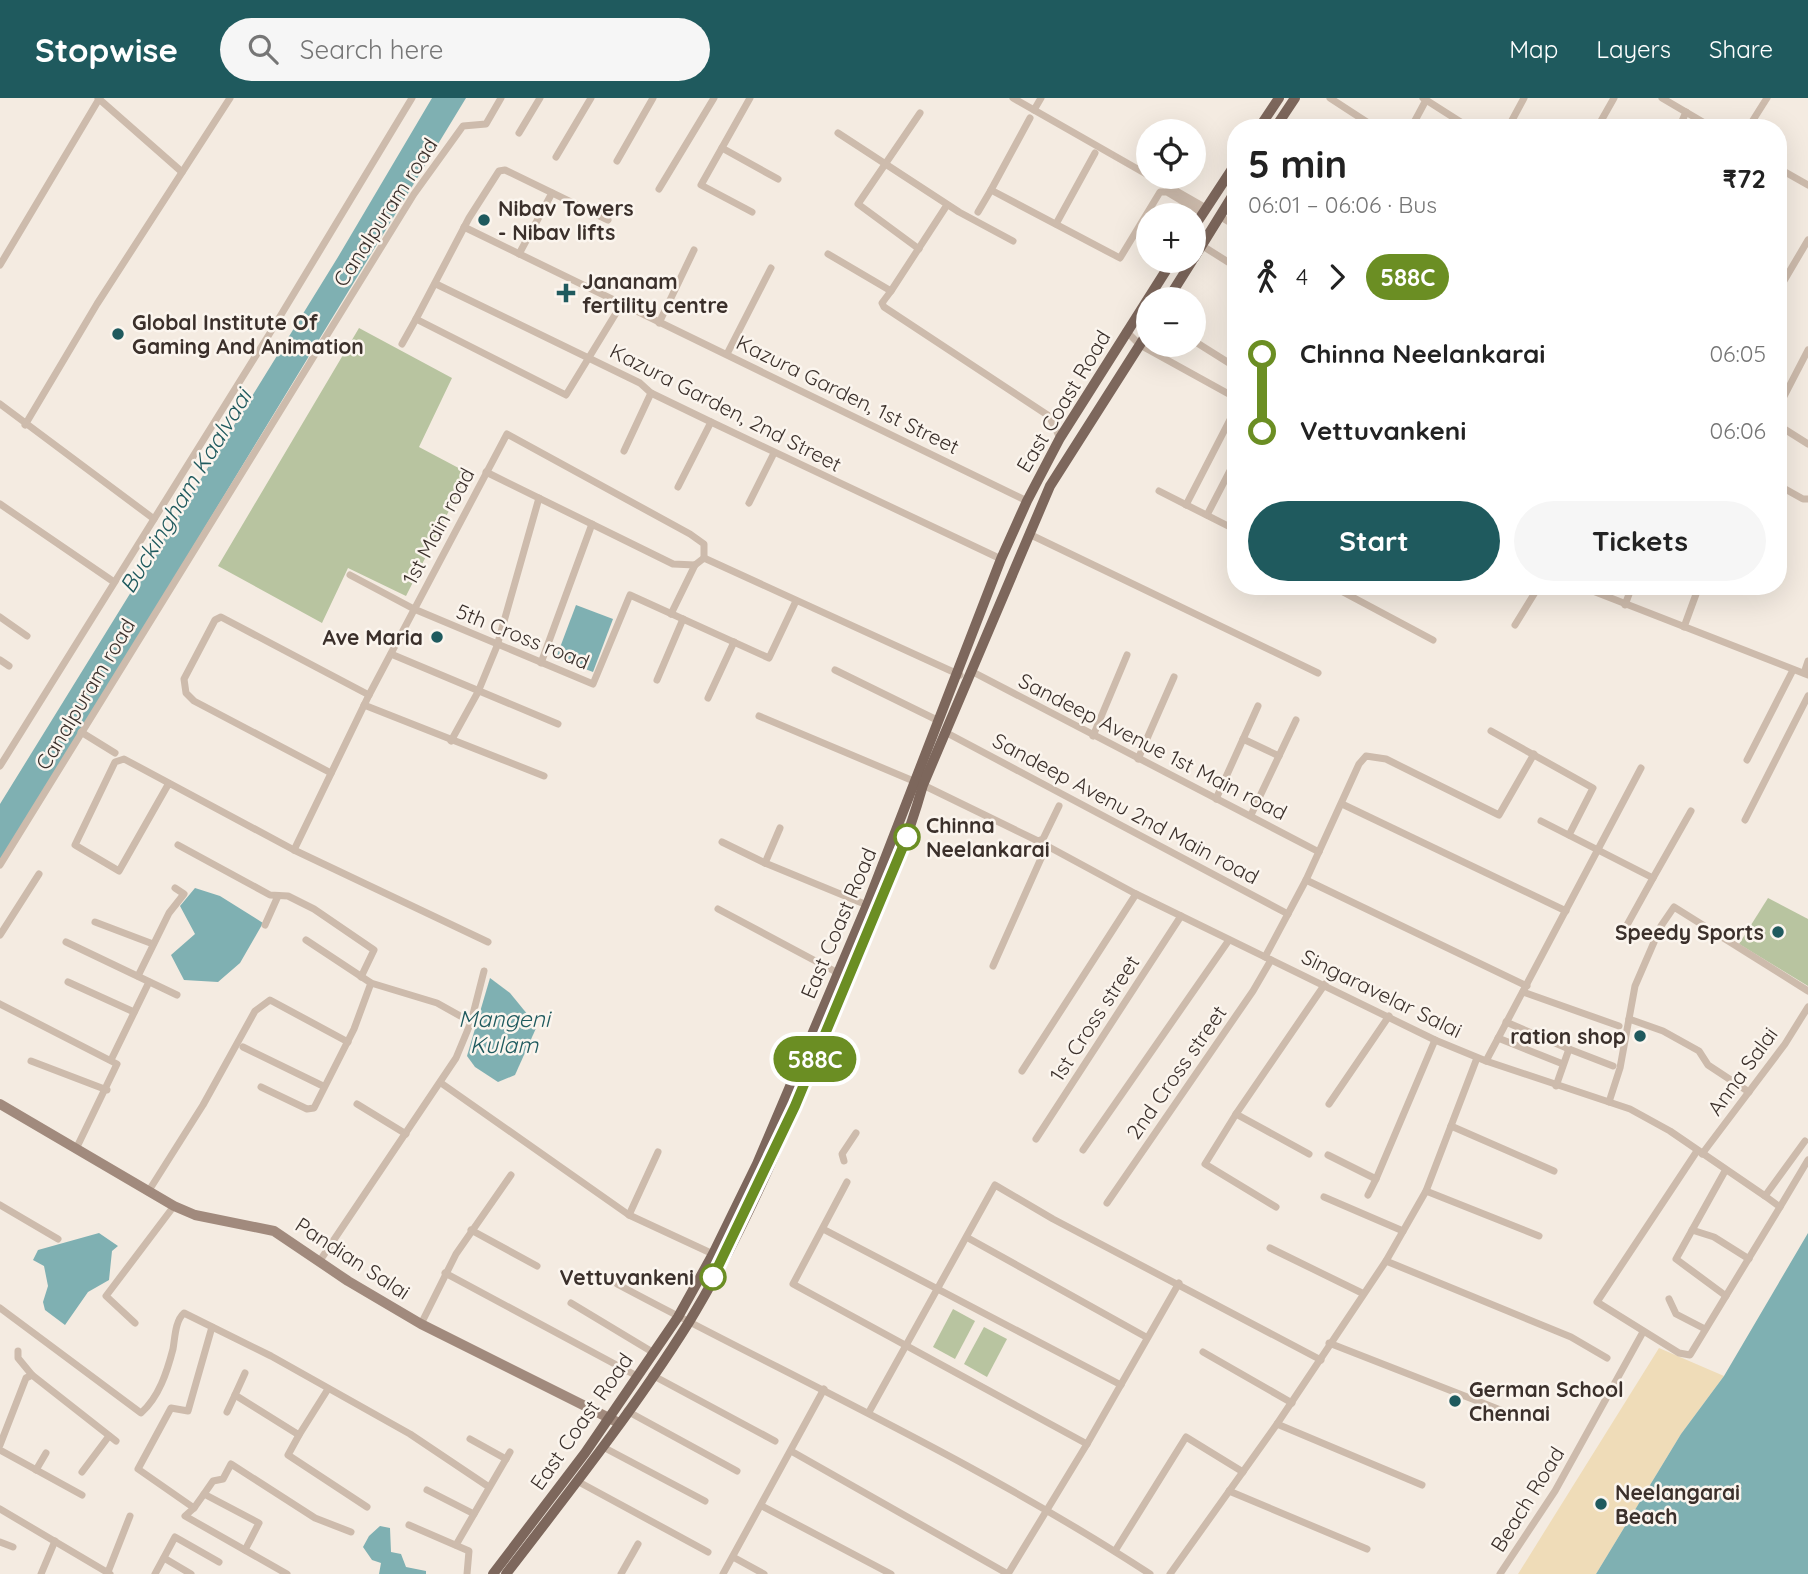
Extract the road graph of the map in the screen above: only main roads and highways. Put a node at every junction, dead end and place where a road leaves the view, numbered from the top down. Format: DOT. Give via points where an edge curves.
graph roads {
  1 [pos="1279,98"];
  2 [pos="1295,98"];
  3 [pos="1265,119"];
  4 [pos="1281,119"];
  5 [pos="1227,176"];
  6 [pos="1227,204"];
  7 [pos="1206,208"];
  8 [pos="1206,237"];
  9 [pos="1164,273"];
  10 [pos="1136,351"];
  11 [pos="918,784"];
  12 [pos="614,1420"];
  13 [pos="510,1573"];
  14 [pos="493,1574"];
  1 -- 3 [label="main road"];
  2 -- 4 [label="main road"];
  5 -- 7 [label="main road"];
  6 -- 8 [label="main road"];
  9 -- 11 [label="main road, East Coast Road" via="1060,438 1027,501"];
  10 -- 11 [label="main road, East Coast Road" via="1050,486 947,733"];
  11 -- 12 [label="main road, East Coast Road" via="757,1164 678,1317 637,1376"];
  11 -- 12 [label="main road, East Coast Road" via="906,839 795,1106 722,1262 652,1375 627,1411"];
  12 -- 13 [label="main road, East Coast Road" via="603,1447"];
  12 -- 14 [label="main road, East Coast Road"];
}
